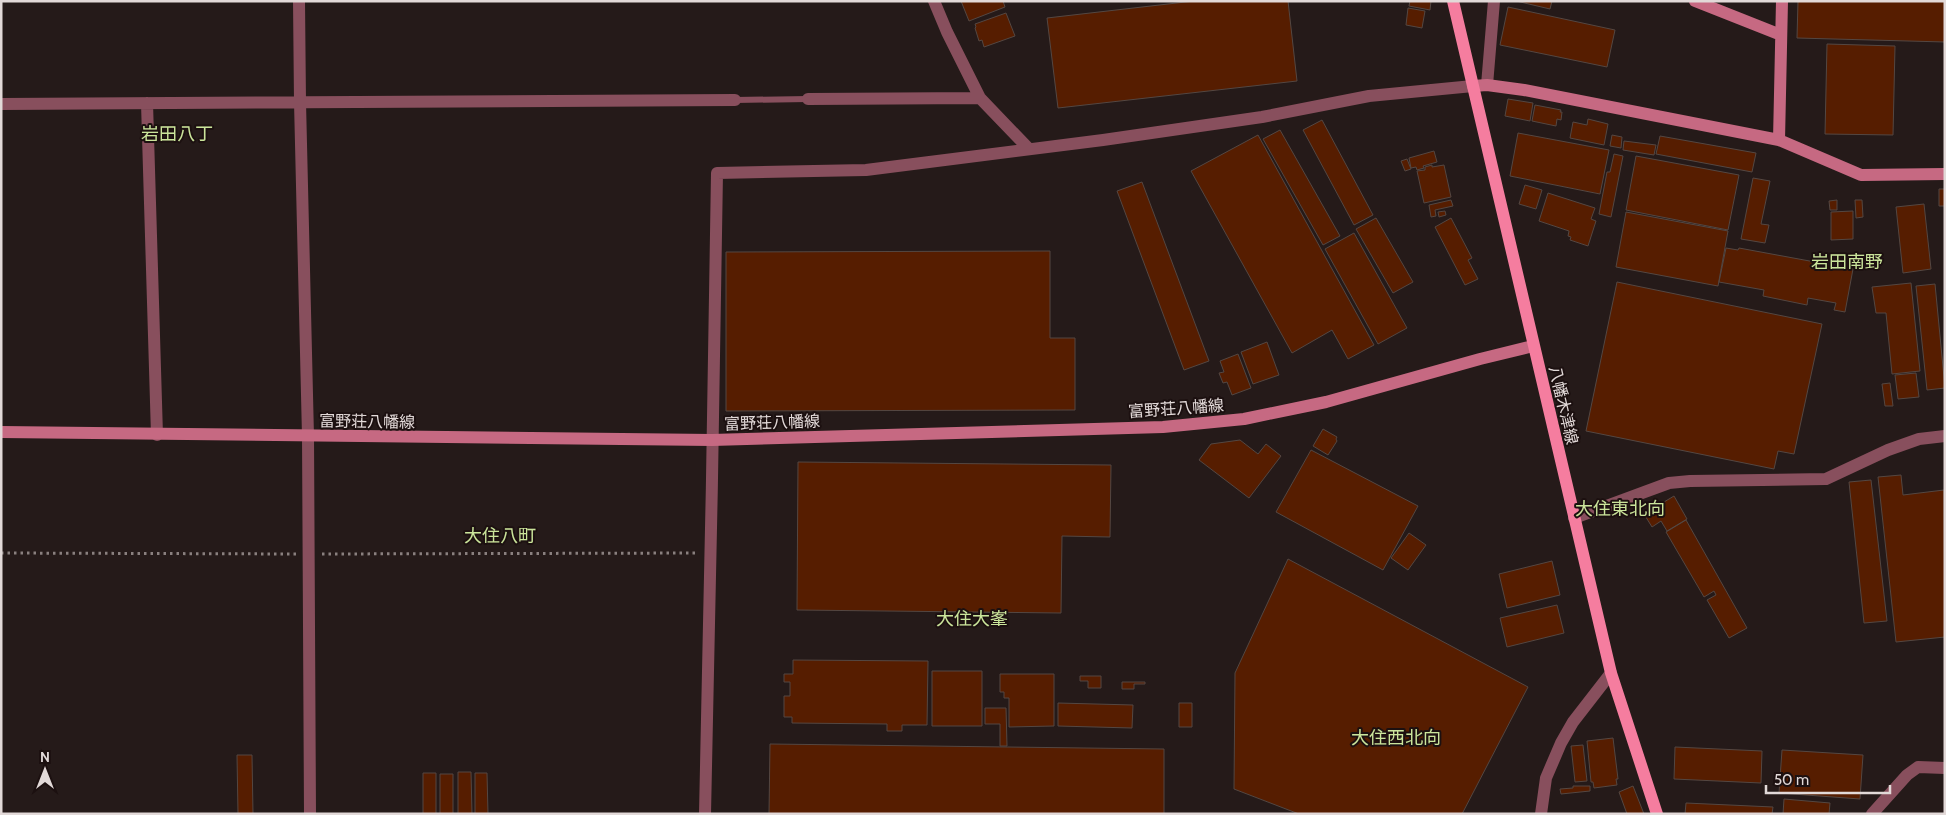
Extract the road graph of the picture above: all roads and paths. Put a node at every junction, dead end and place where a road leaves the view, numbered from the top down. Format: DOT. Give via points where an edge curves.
graph roads {
  1 [pos="299,1"];
  2 [pos="934,1"];
  3 [pos="1453,1"];
  4 [pos="1494,1"];
  5 [pos="1696,1"];
  6 [pos="1782,1"];
  7 [pos="1781,35"];
  8 [pos="1487,85"];
  9 [pos="1473,86"];
  10 [pos="980,98"];
  11 [pos="808,99"];
  12 [pos="735,100"];
  13 [pos="300,102"];
  14 [pos="147,103"];
  15 [pos="1,104"];
  16 [pos="1779,140"];
  17 [pos="1028,148"];
  18 [pos="1945,174"];
  19 [pos="1534,346"];
  20 [pos="1,432"];
  21 [pos="156,435"];
  22 [pos="308,436"];
  23 [pos="1945,436"];
  24 [pos="712,440"];
  25 [pos="1574,518"];
  26 [pos="1,553"];
  27 [pos="712,553"];
  28 [pos="309,554"];
  29 [pos="1611,672"];
  30 [pos="1945,768"];
  31 [pos="310,814"];
  32 [pos="705,814"];
  33 [pos="1541,814"];
  34 [pos="1657,814"];
  35 [pos="1872,814"];
  1 -- 13 [label="street"];
  2 -- 10 [label="street"];
  3 -- 9 [label="main road, 八幡木津線"];
  4 -- 8 [label="street"];
  5 -- 7 [label="main road"];
  6 -- 7 [label="main road"];
  7 -- 16 [label="main road"];
  8 -- 9 [label="main road"];
  8 -- 16 [label="main road"];
  9 -- 17 [label="street" via="1369,96 1262,117"];
  9 -- 19 [label="main road, 八幡木津線"];
  10 -- 11 [label="street"];
  10 -- 17 [label="street"];
  11 -- 12 [label="lane"];
  12 -- 13 [label="street"];
  13 -- 14 [label="street"];
  13 -- 22 [label="street"];
  14 -- 15 [label="street"];
  14 -- 21 [label="street"];
  16 -- 18 [label="main road" via="1861,175"];
  17 -- 24 [label="street" via="866,170 717,173"];
  19 -- 24 [label="main road, 富野荘八幡線" via="1326,402 1244,419 1163,427"];
  19 -- 25 [label="main road, 八幡木津線"];
  20 -- 21 [label="main road, 富野荘八幡線"];
  21 -- 22 [label="main road, 富野荘八幡線"];
  22 -- 24 [label="main road, 富野荘八幡線"];
  22 -- 28 [label="street"];
  23 -- 25 [label="street" via="1896,448 1826,479 1669,483"];
  24 -- 27 [label="street"];
  25 -- 29 [label="main road, 八幡木津線"];
  26 -- 28 [label="path"];
  27 -- 28 [label="path"];
  27 -- 32 [label="street"];
  28 -- 31 [label="street"];
  29 -- 33 [label="street" via="1561,743 1546,778"];
  29 -- 34 [label="main road, 八幡木津線"];
  30 -- 35 [label="street" via="1918,767"];
}
